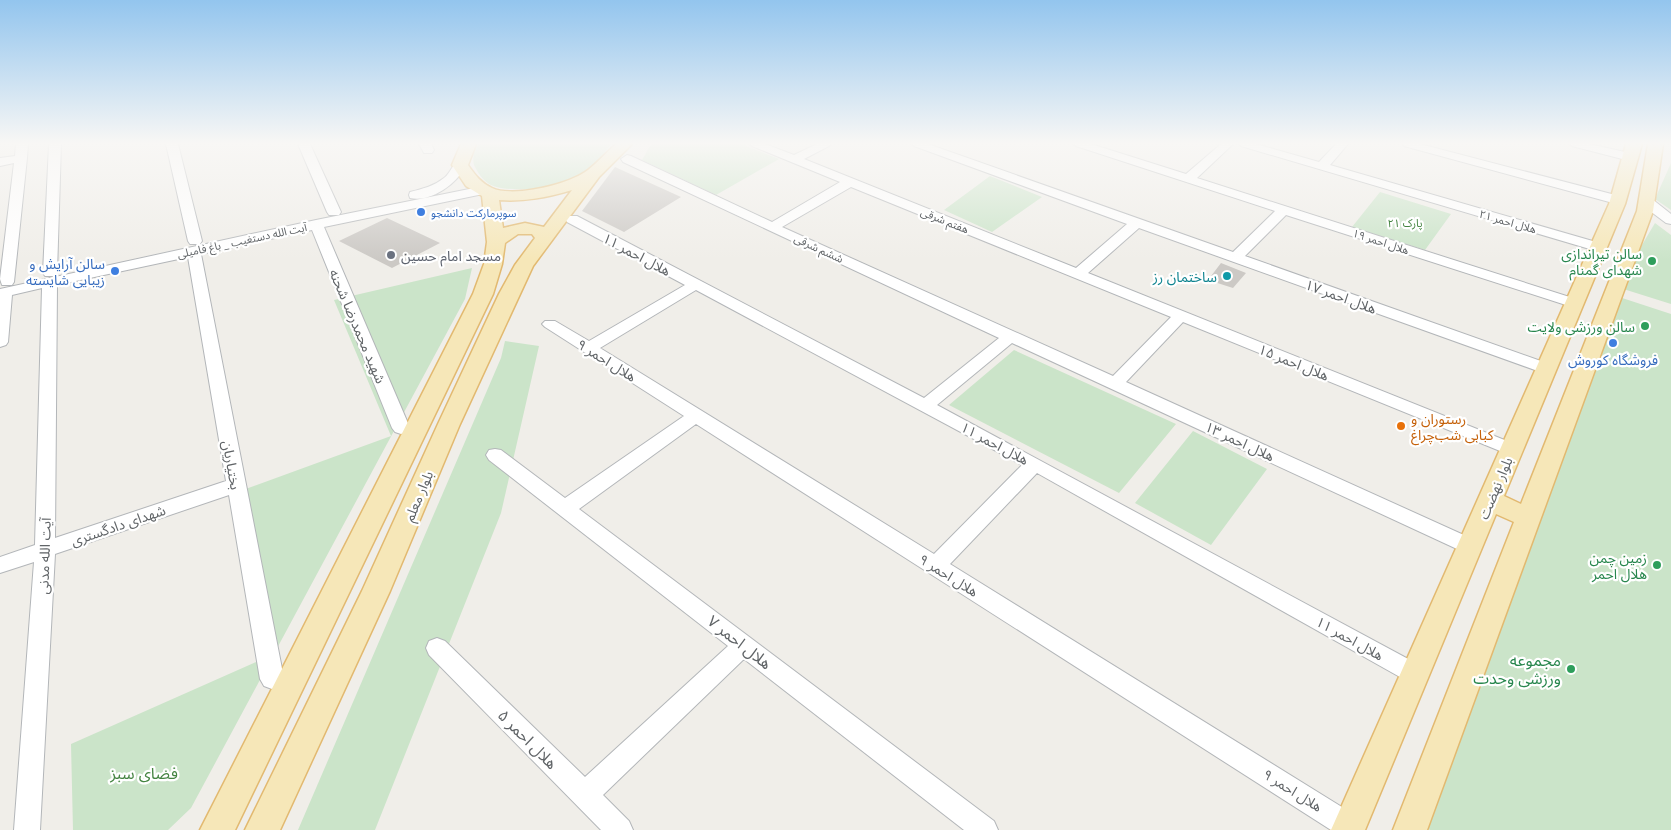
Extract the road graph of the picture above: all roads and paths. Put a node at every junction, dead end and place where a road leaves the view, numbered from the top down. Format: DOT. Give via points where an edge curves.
graph roads {
  1 [pos="18,183"];
  2 [pos="54,183"];
  3 [pos="180,183"];
  4 [pos="321,183"];
  5 [pos="446,183"];
  6 [pos="472,183"];
  7 [pos="577,183"];
  8 [pos="586,183"];
  9 [pos="687,183"];
  10 [pos="849,183"];
  11 [pos="852,183"];
  12 [pos="1027,183"];
  13 [pos="1199,183"];
  14 [pos="1378,183"];
  15 [pos="1553,183"];
  16 [pos="1623,183"];
  17 [pos="1650,183"];
  18 [pos="436,188"];
  19 [pos="487,192"];
  20 [pos="446,199"];
  21 [pos="1618,200"];
  22 [pos="1647,202"];
  23 [pos="1283,210"];
  24 [pos="334,212"];
  25 [pos="572,220"];
  26 [pos="1671,220"];
  27 [pos="1137,222"];
  28 [pos="316,224"];
  29 [pos="772,227"];
  30 [pos="544,239"];
  31 [pos="496,242"];
  32 [pos="194,246"];
  33 [pos="1598,248"];
  34 [pos="1235,258"];
  35 [pos="1078,274"];
  36 [pos="50,277"];
  37 [pos="696,284"];
  38 [pos="3,288"];
  39 [pos="1574,303"];
  40 [pos="1181,316"];
  41 [pos="550,324"];
  42 [pos="1011,336"];
  43 [pos="0,342"];
  44 [pos="589,348"];
  45 [pos="1546,369"];
  46 [pos="1115,384"];
  47 [pos="925,406"];
  48 [pos="696,416"];
  49 [pos="401,428"];
  50 [pos="1511,450"];
  51 [pos="495,455"];
  52 [pos="1035,464"];
  53 [pos="236,485"];
  54 [pos="1489,500"];
  55 [pos="566,508"];
  56 [pos="1528,518"];
  57 [pos="1470,547"];
  58 [pos="45,550"];
  59 [pos="0,565"];
  60 [pos="935,566"];
  61 [pos="744,645"];
  62 [pos="437,648"];
  63 [pos="1415,674"];
  64 [pos="272,679"];
  65 [pos="584,795"];
  66 [pos="223,816"];
  67 [pos="1349,828"];
  68 [pos="27,830"];
  69 [pos="205,830"];
  70 [pos="262,830"];
  71 [pos="620,830"];
  72 [pos="985,830"];
  73 [pos="1410,830"];
  1 -- 38 [label="street"];
  2 -- 36 [label="street, آیت الله مدنی"];
  3 -- 32 [label="street, بختیاریان"];
  4 -- 24 [label="street"];
  5 -- 18 [label="street, آیت الله دستغیب _ باغ فامیلی"];
  6 -- 19 [label="main road"];
  7 -- 19 [label="main road" via="545,194 515,196"];
  8 -- 30 [label="main road, بلوار معلم"];
  9 -- 29 [label="street, ششم شرقی"];
  10 -- 29 [label="street"];
  11 -- 35 [label="street, هفتم شرقی"];
  12 -- 27 [label="street, هلال احمر ۱۷"];
  13 -- 23 [label="street, هلال احمر ۱۹"];
  14 -- 33 [label="street, هلال احمر ۲۱"];
  15 -- 21 [label="street"];
  16 -- 21 [label="main road, بلوار نهضت"];
  17 -- 22 [label="main road"];
  18 -- 20 [label="street" via="448,187 454,191"];
  18 -- 24 [label="street, آیت الله دستغیب _ باغ فامیلی"];
  19 -- 20 [label="street, آیت الله دستغیب _ باغ فامیلی"];
  19 -- 31 [label="main road"];
  20 -- 28 [label="street, آیت الله دستغیب _ باغ فامیلی"];
  21 -- 33 [label="main road, بلوار نهضت"];
  22 -- 26 [label="street"];
  22 -- 56 [label="main road"];
  23 -- 34 [label="street"];
  23 -- 39 [label="street, هلال احمر ۱۹"];
  24 -- 32 [label="street, آیت الله دستغیب _ باغ فامیلی"];
  25 -- 37 [label="street, هلال احمر ۱۱"];
  27 -- 34 [label="street, هلال احمر ۱۷"];
  27 -- 35 [label="street"];
  28 -- 32 [label="street, آیت الله دستغیب _ باغ فامیلی"];
  28 -- 49 [label="street, شهید محمدرضا شحنه"];
  29 -- 42 [label="street, ششم شرقی"];
  30 -- 31 [label="main road" via="539,230 523,228 506,233"];
  30 -- 70 [label="main road, بلوار معلم" via="524,265 505,301 376,591"];
  31 -- 66 [label="main road" via="483,294"];
  32 -- 36 [label="street, آیت الله دستغیب _ باغ فامیلی"];
  32 -- 53 [label="street, بختیاریان"];
  33 -- 39 [label="main road, بلوار نهضت"];
  34 -- 45 [label="street, هلال احمر ۱۷"];
  35 -- 40 [label="street, هلال احمر ۱۵"];
  36 -- 38 [label="street, آیت الله دستغیب _ باغ فامیلی"];
  36 -- 58 [label="street, آیت الله مدنی"];
  37 -- 44 [label="street"];
  37 -- 47 [label="street, هلال احمر ۱۱"];
  38 -- 43 [label="street"];
  39 -- 45 [label="main road, بلوار نهضت"];
  40 -- 46 [label="street"];
  40 -- 50 [label="street, هلال احمر ۱۵"];
  41 -- 44 [label="street, هلال احمر ۹"];
  42 -- 46 [label="street, هلال احمر ۱۳"];
  42 -- 47 [label="street"];
  44 -- 48 [label="street, هلال احمر ۹"];
  45 -- 50 [label="main road, بلوار نهضت"];
  46 -- 57 [label="street, هلال احمر ۱۳"];
  47 -- 52 [label="street, هلال احمر ۱۱"];
  48 -- 55 [label="street"];
  48 -- 60 [label="street, هلال احمر ۹"];
  50 -- 54 [label="main road, بلوار نهضت"];
  51 -- 55 [label="street, هلال احمر ۷"];
  52 -- 60 [label="street"];
  52 -- 63 [label="street, هلال احمر ۱۱"];
  53 -- 58 [label="street, شهدای دادگستری"];
  53 -- 64 [label="street, بختیاریان"];
  54 -- 56 [label="main road"];
  54 -- 57 [label="main road, بلوار نهضت"];
  55 -- 61 [label="street, هلال احمر ۷"];
  56 -- 73 [label="main road"];
  57 -- 63 [label="main road, بلوار نهضت"];
  58 -- 59 [label="street, شهدای دادگستری"];
  58 -- 68 [label="street, آیت الله مدنی"];
  60 -- 67 [label="street, هلال احمر ۹"];
  61 -- 65 [label="street"];
  61 -- 72 [label="street, هلال احمر ۷"];
  62 -- 65 [label="street, هلال احمر ۵"];
  63 -- 67 [label="main road, بلوار نهضت"];
  65 -- 71 [label="street, هلال احمر ۵"];
  66 -- 69 [label="main road"];
}
